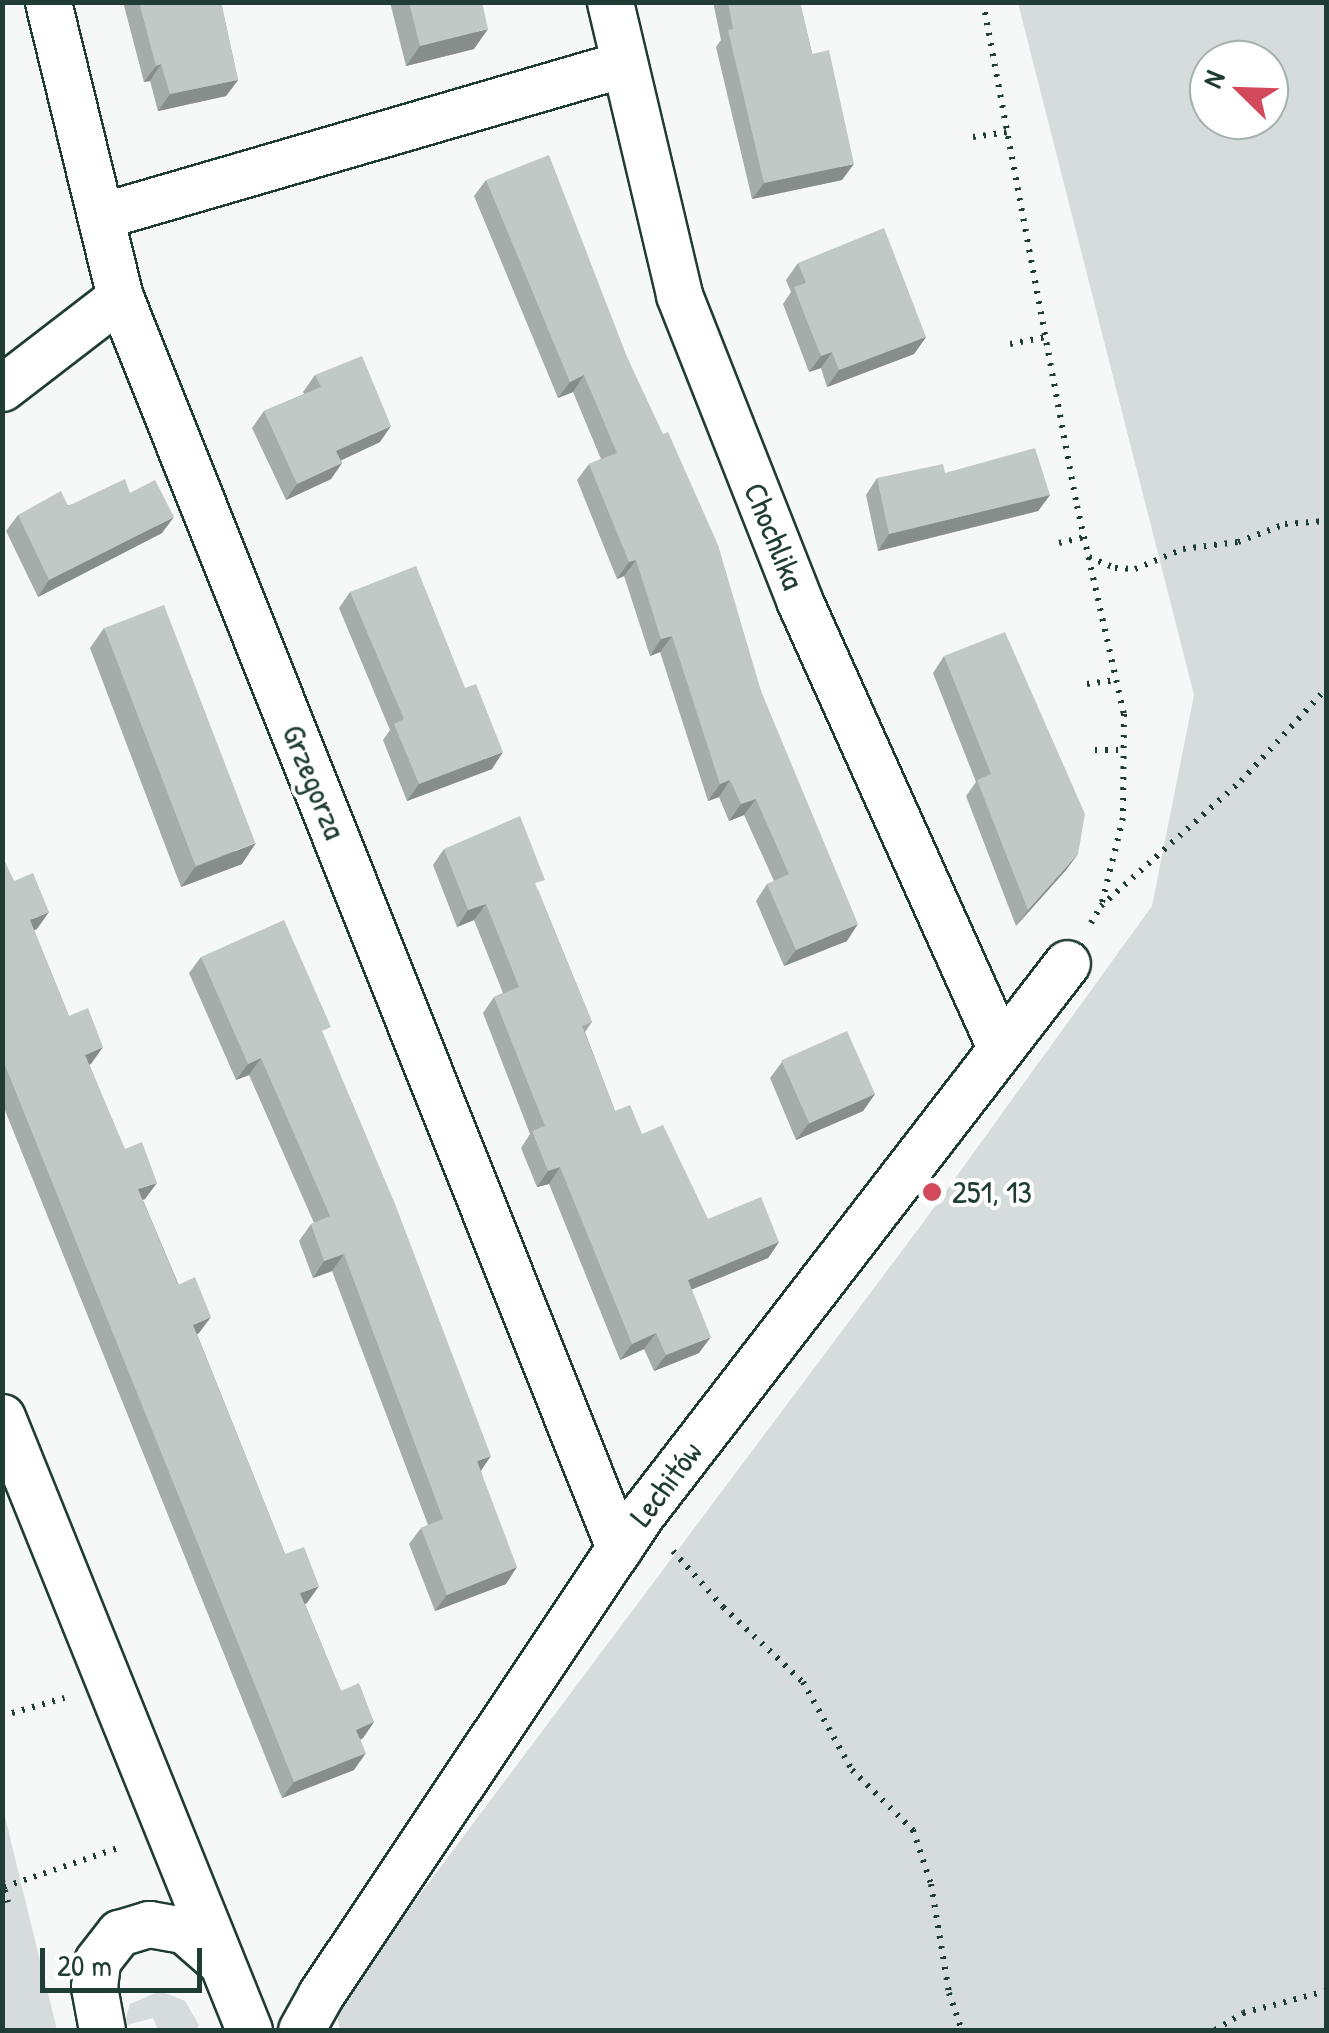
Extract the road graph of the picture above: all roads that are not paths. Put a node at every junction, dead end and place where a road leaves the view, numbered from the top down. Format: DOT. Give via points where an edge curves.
graph roads {
  1 [pos="48,2"];
  2 [pos="610,2"];
  3 [pos="623,64"];
  4 [pos="101,216"];
  5 [pos="120,297"];
  6 [pos="2,388"];
  7 [pos="1067,962"];
  8 [pos="1000,1048"];
  9 [pos="2,1417"];
  10 [pos="630,1531"];
  11 [pos="216,1958"];
  12 [pos="102,2030"];
  13 [pos="249,2030"];
  14 [pos="302,2030"];
  1 -- 4 [label="street, Grzegorza"];
  2 -- 3 [label="street, Chochlika"];
  3 -- 4 [label="street"];
  3 -- 8 [label="street, Chochlika" via="679,296 798,600"];
  4 -- 5 [label="street, Grzegorza"];
  5 -- 6 [label="street"];
  5 -- 10 [label="street, Grzegorza"];
  7 -- 8 [label="street, Lechitów"];
  8 -- 10 [label="street, Lechitów"];
  9 -- 11 [label="street"];
  10 -- 14 [label="street, Lechitów"];
  11 -- 12 [label="street" via="184,1930 150,1924 118,1933 97,1961"];
  11 -- 13 [label="street"];
}
